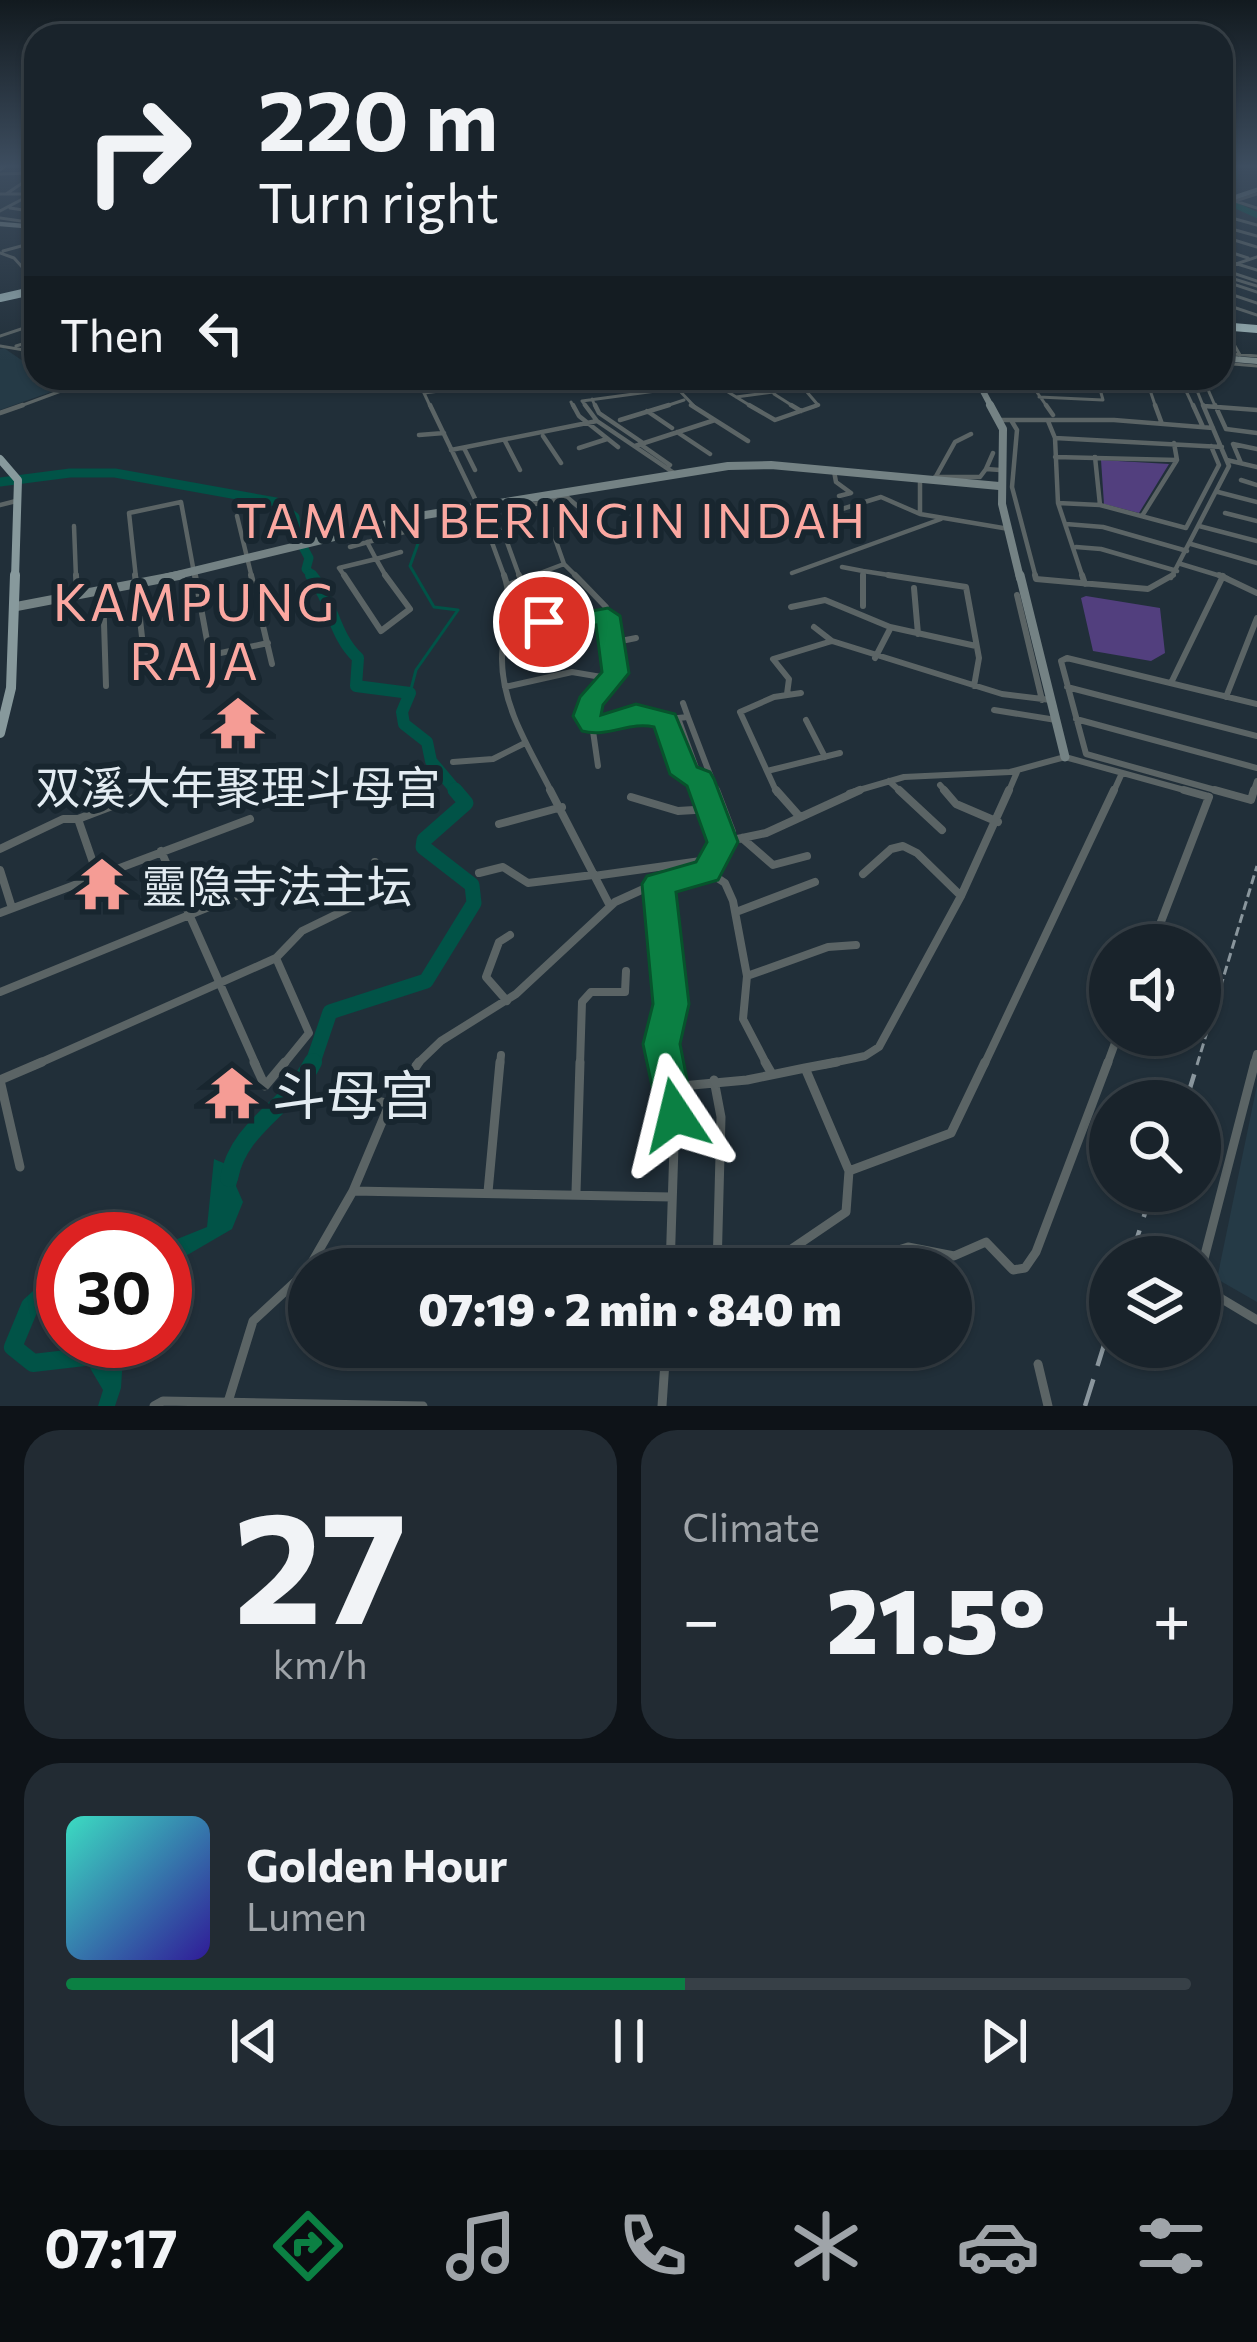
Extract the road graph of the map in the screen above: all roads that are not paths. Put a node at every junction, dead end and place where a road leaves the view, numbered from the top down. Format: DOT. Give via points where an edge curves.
graph roads {
  1 [pos="1255,259"];
  2 [pos="1233,263"];
  3 [pos="1237,264"];
  4 [pos="1233,266"];
  5 [pos="1257,270"];
  6 [pos="1233,341"];
  7 [pos="24,344"];
  8 [pos="0,346"];
  9 [pos="16,346"];
  10 [pos="24,348"];
  11 [pos="1240,355"];
  12 [pos="1233,356"];
  13 [pos="1257,361"];
  14 [pos="56,390"];
  15 [pos="422,390"];
  16 [pos="655,390"];
  17 [pos="678,390"];
  18 [pos="723,390"];
  19 [pos="788,390"];
  20 [pos="806,390"];
  21 [pos="983,390"];
  22 [pos="1035,390"];
  23 [pos="1100,390"];
  24 [pos="1150,390"];
  25 [pos="1186,390"];
  26 [pos="1197,390"];
  27 [pos="1208,390"];
  28 [pos="771,392"];
  29 [pos="1039,397"];
  30 [pos="732,398"];
  31 [pos="592,399"];
  32 [pos="684,400"];
  33 [pos="571,402"];
  34 [pos="1204,406"];
  35 [pos="1216,407"];
  36 [pos="1257,410"];
  37 [pos="647,411"];
  38 [pos="801,411"];
  39 [pos="0,412"];
  40 [pos="1050,418"];
  41 [pos="620,420"];
  42 [pos="715,420"];
  43 [pos="1001,420"];
  44 [pos="1011,420"];
  45 [pos="597,421"];
  46 [pos="587,424"];
  47 [pos="1162,424"];
  48 [pos="1203,427"];
  49 [pos="1214,428"];
  50 [pos="675,430"];
  51 [pos="444,433"];
  52 [pos="1257,433"];
  53 [pos="971,434"];
  54 [pos="419,435"];
  55 [pos="543,435"];
  56 [pos="1055,438"];
  57 [pos="608,439"];
  58 [pos="505,441"];
  59 [pos="748,441"];
  60 [pos="1174,443"];
  61 [pos="639,444"];
  62 [pos="1211,446"];
  63 [pos="1222,446"];
  64 [pos="618,447"];
  65 [pos="464,448"];
  66 [pos="579,448"];
  67 [pos="1257,448"];
  68 [pos="451,450"];
  69 [pos="993,453"];
  70 [pos="710,454"];
  71 [pos="1055,457"];
  72 [pos="1095,457"];
  73 [pos="0,459"];
  74 [pos="1177,460"];
  75 [pos="1227,460"];
  76 [pos="561,463"];
  77 [pos="1241,463"];
  78 [pos="1257,467"];
  79 [pos="475,470"];
  80 [pos="520,470"];
  81 [pos="986,470"];
  82 [pos="1000,470"];
  83 [pos="671,471"];
  84 [pos="834,471"];
  85 [pos="935,479"];
  86 [pos="920,480"];
  87 [pos="1241,480"];
  88 [pos="1257,484"];
  89 [pos="999,486"];
  90 [pos="1218,492"];
  91 [pos="564,495"];
  92 [pos="839,496"];
  93 [pos="16,501"];
  94 [pos="1257,502"];
  95 [pos="1058,503"];
  96 [pos="0,505"];
  97 [pos="1100,505"];
  98 [pos="478,507"];
  99 [pos="842,509"];
  100 [pos="1226,513"];
  101 [pos="920,514"];
  102 [pos="237,516"];
  103 [pos="1142,516"];
  104 [pos="410,518"];
  105 [pos="592,518"];
  106 [pos="940,519"];
  107 [pos="1257,521"];
  108 [pos="1066,524"];
  109 [pos="74,526"];
  110 [pos="1199,526"];
  111 [pos="1009,529"];
  112 [pos="488,532"];
  113 [pos="616,539"];
  114 [pos="1257,541"];
  115 [pos="368,542"];
  116 [pos="1074,547"];
  117 [pos="1189,547"];
  118 [pos="350,548"];
  119 [pos="401,552"];
  120 [pos="376,559"];
  121 [pos="248,560"];
  122 [pos="1257,563"];
  123 [pos="564,564"];
  124 [pos="842,567"];
  125 [pos="1179,567"];
  126 [pos="863,571"];
  127 [pos="196,572"];
  128 [pos="792,573"];
  129 [pos="1223,576"];
  130 [pos="521,580"];
  131 [pos="136,584"];
  132 [pos="508,585"];
  133 [pos="1085,585"];
  134 [pos="914,588"];
  135 [pos="103,590"];
  136 [pos="1257,593"];
  137 [pos="1016,595"];
  138 [pos="77,596"];
  139 [pos="863,606"];
  140 [pos="14,607"];
  141 [pos="791,607"];
  142 [pos="536,611"];
  143 [pos="608,616"];
  144 [pos="1257,618"];
  145 [pos="814,627"];
  146 [pos="890,627"];
  147 [pos="918,634"];
  148 [pos="142,637"];
  149 [pos="636,638"];
  150 [pos="832,641"];
  151 [pos="611,643"];
  152 [pos="268,644"];
  153 [pos="977,646"];
  154 [pos="211,656"];
  155 [pos="875,658"];
  156 [pos="272,664"];
  157 [pos="213,674"];
  158 [pos="613,679"];
  159 [pos="1171,683"];
  160 [pos="106,686"];
  161 [pos="974,686"];
  162 [pos="505,687"];
  163 [pos="1067,687"];
  164 [pos="802,693"];
  165 [pos="787,694"];
  166 [pos="1226,697"];
  167 [pos="1047,700"];
  168 [pos="683,703"];
  169 [pos="1257,704"];
  170 [pos="994,710"];
  171 [pos="3,717"];
  172 [pos="688,717"];
  173 [pos="678,718"];
  174 [pos="1076,719"];
  175 [pos="665,720"];
  176 [pos="806,720"];
  177 [pos="1056,720"];
  178 [pos="592,724"];
  179 [pos="0,733"];
  180 [pos="1257,736"];
  181 [pos="525,743"];
  182 [pos="840,753"];
  183 [pos="825,757"];
  184 [pos="1065,757"];
  185 [pos="453,762"];
  186 [pos="598,766"];
  187 [pos="1257,768"];
  188 [pos="1018,771"];
  189 [pos="767,772"];
  190 [pos="1122,773"];
  191 [pos="699,779"];
  192 [pos="889,781"];
  193 [pos="1257,781"];
  194 [pos="940,785"];
  195 [pos="149,792"];
  196 [pos="1210,794"];
  197 [pos="631,797"];
  198 [pos="562,807"];
  199 [pos="711,809"];
  200 [pos="799,816"];
  201 [pos="78,819"];
  202 [pos="250,819"];
  203 [pos="998,822"];
  204 [pos="499,824"];
  205 [pos="942,830"];
  206 [pos="742,838"];
  207 [pos="722,840"];
  208 [pos="0,849"];
  209 [pos="161,851"];
  210 [pos="807,856"];
  211 [pos="715,859"];
  212 [pos="375,862"];
  213 [pos="0,869"];
  214 [pos="707,872"];
  215 [pos="479,873"];
  216 [pos="862,874"];
  217 [pos="98,875"];
  218 [pos="594,875"];
  219 [pos="815,882"];
  220 [pos="658,884"];
  221 [pos="236,896"];
  222 [pos="962,896"];
  223 [pos="610,906"];
  224 [pos="11,908"];
  225 [pos="736,912"];
  226 [pos="0,913"];
  227 [pos="190,915"];
  228 [pos="1160,924"];
  229 [pos="510,935"];
  230 [pos="856,945"];
  231 [pos="276,958"];
  232 [pos="626,971"];
  233 [pos="747,976"];
  234 [pos="219,984"];
  235 [pos="0,992"];
  236 [pos="507,1001"];
  237 [pos="1257,1054"];
  238 [pos="501,1055"];
  239 [pos="1110,1056"];
  240 [pos="805,1067"];
  241 [pos="1255,1067"];
  242 [pos="772,1074"];
  243 [pos="359,1078"];
  244 [pos="714,1079"];
  245 [pos="0,1080"];
  246 [pos="670,1088"];
  247 [pos="390,1104"];
  248 [pos="20,1167"];
  249 [pos="849,1171"];
  250 [pos="353,1191"];
  251 [pos="488,1192"];
  252 [pos="576,1194"];
  253 [pos="672,1197"];
  254 [pos="322,1248"];
  255 [pos="671,1248"];
  256 [pos="718,1248"];
  257 [pos="794,1248"];
  258 [pos="972,1248"];
  259 [pos="288,1291"];
  260 [pos="1257,1320"];
  261 [pos="1038,1364"];
  262 [pos="665,1368"];
  263 [pos="229,1402"];
  264 [pos="154,1406"];
  265 [pos="419,1406"];
  266 [pos="662,1406"];
  267 [pos="1048,1406"];
  1 -- 3 [label="street"];
  2 -- 3 [label="street"];
  3 -- 4 [label="street"];
  3 -- 5 [label="street"];
  6 -- 11 [label="street"];
  7 -- 9 [label="street"];
  8 -- 9 [label="street"];
  9 -- 10 [label="street"];
  11 -- 12 [label="street"];
  11 -- 13 [label="street"];
  14 -- 39 [label="street"];
  15 -- 51 [label="street"];
  16 -- 31 [label="street"];
  17 -- 32 [label="street"];
  18 -- 30 [label="street"];
  19 -- 28 [label="street"];
  20 -- 38 [label="street" via="818,405"];
  21 -- 43 [label="street"];
  22 -- 29 [label="street"];
  23 -- 29 [label="street" via="1103,400"];
  24 -- 47 [label="street"];
  25 -- 48 [label="street"];
  26 -- 34 [label="street"];
  27 -- 35 [label="street"];
  28 -- 30 [label="street"];
  28 -- 38 [label="street"];
  29 -- 40 [label="street"];
  30 -- 38 [label="street" via="772,420"];
  31 -- 45 [label="street" via="582,402"];
  31 -- 61 [label="street"];
  32 -- 37 [label="street"];
  32 -- 42 [label="street"];
  33 -- 46 [label="street"];
  34 -- 35 [label="street"];
  34 -- 49 [label="street"];
  35 -- 36 [label="street"];
  35 -- 52 [label="street" via="1228,430"];
  37 -- 41 [label="street"];
  37 -- 50 [label="street"];
  40 -- 44 [label="street"];
  40 -- 47 [label="street"];
  40 -- 56 [label="street"];
  42 -- 50 [label="street"];
  42 -- 59 [label="street"];
  43 -- 44 [label="street"];
  43 -- 82 [label="street"];
  44 -- 133 [label="street" via="1012,487 1036,579"];
  45 -- 46 [label="street"];
  45 -- 61 [label="street"];
  46 -- 55 [label="street"];
  46 -- 57 [label="street"];
  47 -- 48 [label="street"];
  48 -- 49 [label="street"];
  49 -- 63 [label="street"];
  50 -- 61 [label="street"];
  50 -- 70 [label="street"];
  51 -- 54 [label="street"];
  51 -- 68 [label="street"];
  53 -- 85 [label="street" via="955,442"];
  55 -- 58 [label="street"];
  55 -- 76 [label="street"];
  56 -- 60 [label="street"];
  56 -- 71 [label="street"];
  57 -- 64 [label="street"];
  57 -- 66 [label="street"];
  58 -- 65 [label="street"];
  58 -- 80 [label="street"];
  60 -- 62 [label="street"];
  60 -- 74 [label="street"];
  61 -- 83 [label="street"];
  62 -- 63 [label="street"];
  62 -- 103 [label="street" via="1219,465 1186,528"];
  63 -- 75 [label="street"];
  65 -- 68 [label="street"];
  65 -- 79 [label="street"];
  67 -- 77 [label="street" via="1233,444"];
  68 -- 98 [label="street"];
  69 -- 81 [label="street"];
  71 -- 72 [label="street"];
  71 -- 95 [label="street"];
  72 -- 74 [label="street"];
  72 -- 97 [label="street"];
  73 -- 93 [label="main road" via="18,477"];
  74 -- 103 [label="street"];
  75 -- 77 [label="street"];
  75 -- 90 [label="street"];
  77 -- 78 [label="street"];
  81 -- 82 [label="street"];
  81 -- 85 [label="street"];
  82 -- 89 [label="street"];
  83 -- 84 [label="street"];
  83 -- 91 [label="street"];
  84 -- 86 [label="street"];
  84 -- 92 [label="street" via="851,493"];
  85 -- 86 [label="street"];
  85 -- 89 [label="street"];
  86 -- 101 [label="street"];
  87 -- 88 [label="street"];
  89 -- 111 [label="street"];
  90 -- 94 [label="street"];
  90 -- 110 [label="street"];
  91 -- 98 [label="street"];
  91 -- 105 [label="street"];
  93 -- 96 [label="street"];
  93 -- 140 [label="main road"];
  95 -- 97 [label="street"];
  95 -- 108 [label="street"];
  97 -- 103 [label="street"];
  98 -- 104 [label="street"];
  98 -- 112 [label="street"];
  99 -- 101 [label="street" via="875,495"];
  100 -- 107 [label="street"];
  101 -- 106 [label="street"];
  102 -- 121 [label="street"];
  104 -- 115 [label="street" via="415,529"];
  104 -- 121 [label="street"];
  105 -- 113 [label="street"];
  105 -- 123 [label="street" via="552,530"];
  106 -- 111 [label="street"];
  106 -- 128 [label="street"];
  108 -- 116 [label="street"];
  108 -- 117 [label="street"];
  109 -- 138 [label="street"];
  110 -- 114 [label="street"];
  110 -- 117 [label="street"];
  111 -- 167 [label="street"];
  112 -- 130 [label="street" via="503,531"];
  112 -- 132 [label="street"];
  115 -- 118 [label="street"];
  115 -- 120 [label="street"];
  116 -- 125 [label="street"];
  116 -- 133 [label="street"];
  117 -- 122 [label="street"];
  117 -- 125 [label="street"];
  119 -- 120 [label="street"];
  120 -- 120 [label="street" via="339,568 381,631 410,609"];
  121 -- 127 [label="street"];
  121 -- 152 [label="street"];
  123 -- 130 [label="street"];
  123 -- 143 [label="street"];
  124 -- 126 [label="street"];
  125 -- 129 [label="street"];
  125 -- 133 [label="street" via="1148,589"];
  126 -- 139 [label="street"];
  126 -- 153 [label="street" via="967,587"];
  127 -- 131 [label="street"];
  127 -- 131 [label="street" via="184,503 136,509"];
  127 -- 154 [label="street"];
  129 -- 136 [label="street"];
  129 -- 159 [label="street"];
  130 -- 132 [label="street"];
  131 -- 135 [label="street"];
  131 -- 148 [label="street"];
  132 -- 162 [label="street"];
  134 -- 147 [label="street"];
  135 -- 138 [label="street"];
  135 -- 160 [label="street"];
  137 -- 167 [label="street"];
  138 -- 140 [label="street"];
  140 -- 171 [label="main road"];
  141 -- 146 [label="street" via="825,600"];
  142 -- 143 [label="street" via="552,626"];
  143 -- 151 [label="street"];
  144 -- 166 [label="street"];
  145 -- 150 [label="street"];
  146 -- 147 [label="street"];
  146 -- 155 [label="street"];
  147 -- 153 [label="street"];
  149 -- 151 [label="street"];
  150 -- 155 [label="street"];
  150 -- 165 [label="street" via="773,659 789,679"];
  151 -- 158 [label="street"];
  152 -- 154 [label="street"];
  152 -- 156 [label="street"];
  153 -- 161 [label="street"];
  154 -- 157 [label="street"];
  155 -- 161 [label="street"];
  158 -- 162 [label="street" via="572,672"];
  158 -- 178 [label="street" via="589,703"];
  159 -- 163 [label="street" via="1067,658"];
  159 -- 166 [label="street"];
  161 -- 167 [label="street"];
  162 -- 181 [label="street"];
  163 -- 174 [label="street"];
  163 -- 180 [label="street"];
  164 -- 165 [label="street"];
  165 -- 189 [label="street" via="740,712"];
  166 -- 169 [label="street"];
  167 -- 177 [label="street"];
  168 -- 172 [label="street"];
  170 -- 177 [label="street"];
  171 -- 179 [label="main road"];
  172 -- 173 [label="street"];
  172 -- 207 [label="street" via="732,832"];
  173 -- 175 [label="street"];
  173 -- 191 [label="street"];
  174 -- 187 [label="street"];
  174 -- 196 [label="street" via="1091,756"];
  175 -- 178 [label="street" via="636,713"];
  175 -- 191 [label="street" via="684,774"];
  176 -- 183 [label="street"];
  177 -- 184 [label="street"];
  178 -- 186 [label="street"];
  181 -- 185 [label="street" via="493,759"];
  181 -- 198 [label="street"];
  182 -- 183 [label="street"];
  183 -- 189 [label="street"];
  184 -- 188 [label="street"];
  184 -- 190 [label="street"];
  188 -- 192 [label="street"];
  188 -- 203 [label="street"];
  189 -- 200 [label="street"];
  190 -- 196 [label="street"];
  190 -- 249 [label="street" via="951,1133"];
  191 -- 199 [label="street"];
  192 -- 200 [label="street"];
  192 -- 205 [label="street"];
  193 -- 196 [label="street" via="1250,800"];
  194 -- 203 [label="street" via="956,804"];
  195 -- 201 [label="street"];
  196 -- 228 [label="street"];
  197 -- 199 [label="street" via="678,812"];
  198 -- 204 [label="street"];
  198 -- 218 [label="street"];
  199 -- 207 [label="street"];
  200 -- 206 [label="street"];
  201 -- 208 [label="street"];
  201 -- 217 [label="street"];
  202 -- 209 [label="street"];
  203 -- 222 [label="street"];
  206 -- 207 [label="street"];
  206 -- 210 [label="street" via="773,865"];
  207 -- 211 [label="street"];
  209 -- 217 [label="street"];
  209 -- 227 [label="street"];
  211 -- 214 [label="street"];
  211 -- 218 [label="street"];
  212 -- 231 [label="street" via="378,894 296,934"];
  213 -- 224 [label="street"];
  214 -- 220 [label="street"];
  214 -- 225 [label="street" via="725,883"];
  215 -- 218 [label="street" via="500,866 528,883"];
  216 -- 222 [label="street" via="903,846"];
  217 -- 224 [label="street"];
  218 -- 223 [label="street"];
  219 -- 225 [label="street"];
  220 -- 223 [label="street"];
  220 -- 246 [label="street"];
  221 -- 227 [label="street"];
  222 -- 240 [label="street" via="874,1053"];
  223 -- 236 [label="street"];
  224 -- 226 [label="street"];
  225 -- 233 [label="street"];
  227 -- 234 [label="street"];
  227 -- 235 [label="street"];
  229 -- 236 [label="street" via="499,942 486,977"];
  230 -- 233 [label="street" via="828,946"];
  231 -- 234 [label="street"];
  231 -- 234 [label="street" via="309,1033 268,1085"];
  232 -- 252 [label="street" via="625,992 591,992 582,1002"];
  233 -- 242 [label="street" via="743,1019"];
  234 -- 245 [label="street"];
  236 -- 247 [label="street" via="423,1056"];
  237 -- 241 [label="street"];
  238 -- 251 [label="street"];
  239 -- 258 [label="street" via="1025,1268 1012,1270 986,1242"];
  240 -- 242 [label="street"];
  240 -- 249 [label="street"];
  241 -- 260 [label="street" via="1200,1274 1212,1293"];
  242 -- 244 [label="street"];
  243 -- 247 [label="street" via="362,1097"];
  244 -- 246 [label="street"];
  244 -- 256 [label="street" via="721,1117"];
  245 -- 248 [label="street"];
  246 -- 253 [label="street"];
  247 -- 250 [label="street"];
  249 -- 257 [label="street" via="846,1212"];
  250 -- 251 [label="street"];
  250 -- 254 [label="street"];
  251 -- 252 [label="street"];
  252 -- 253 [label="street"];
  253 -- 255 [label="street"];
  259 -- 263 [label="street" via="253,1322"];
  261 -- 267 [label="street"];
  262 -- 266 [label="street"];
  263 -- 264 [label="street"];
  263 -- 265 [label="street"];
}
